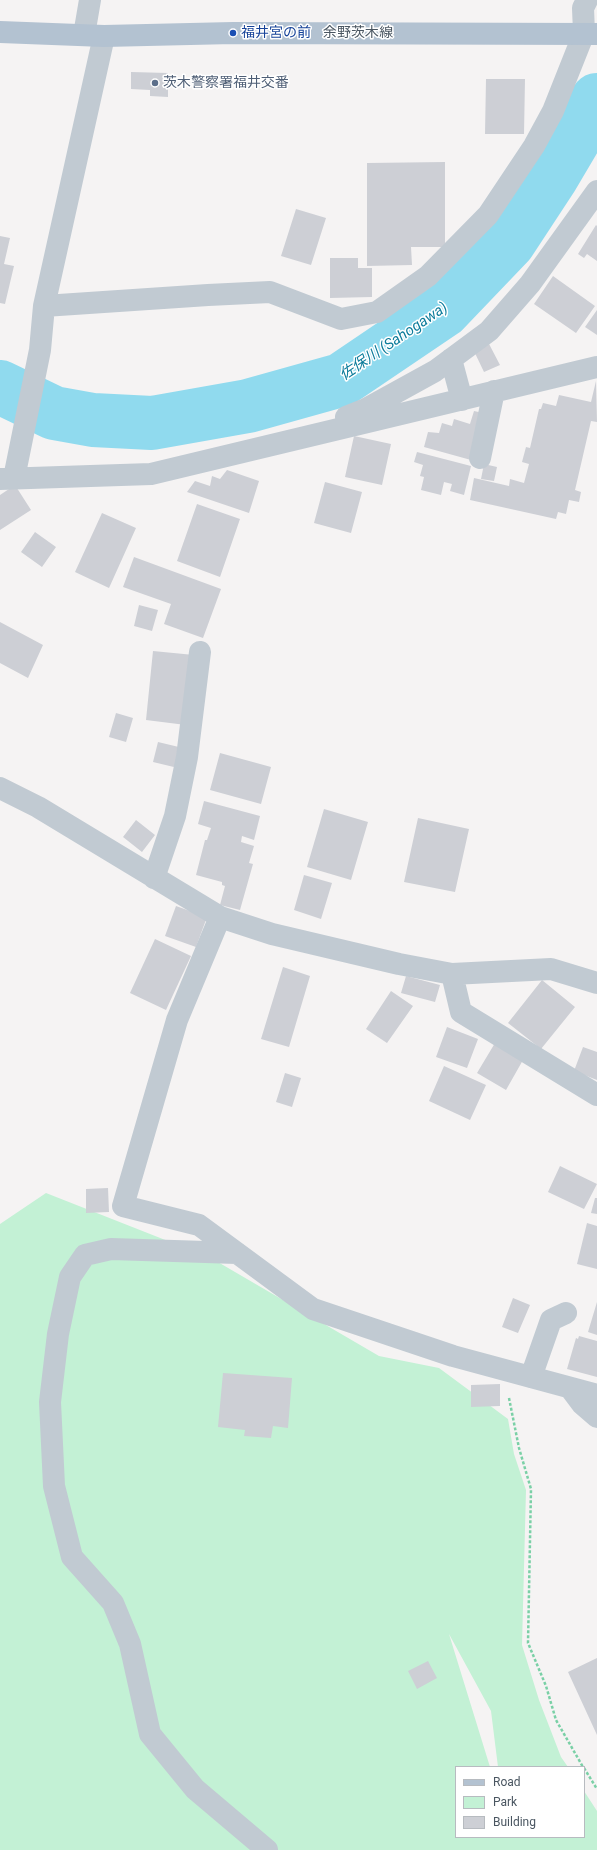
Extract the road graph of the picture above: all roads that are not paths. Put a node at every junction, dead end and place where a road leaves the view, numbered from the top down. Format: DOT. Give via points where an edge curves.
graph roads {
  1 [pos="90,0"];
  2 [pos="587,0"];
  3 [pos="0,32"];
  4 [pos="593,34"];
  5 [pos="94,35"];
  6 [pos="597,190"];
  7 [pos="44,306"];
  8 [pos="451,359"];
  9 [pos="597,367"];
  10 [pos="494,391"];
  11 [pos="462,400"];
  12 [pos="270,445"];
  13 [pos="480,458"];
  14 [pos="7,479"];
  15 [pos="200,652"];
  16 [pos="0,788"];
  17 [pos="154,878"];
  18 [pos="220,917"];
  19 [pos="452,974"];
  20 [pos="597,983"];
  21 [pos="597,1095"];
  22 [pos="237,1253"];
  23 [pos="566,1313"];
  24 [pos="531,1378"];
  25 [pos="570,1388"];
  26 [pos="597,1395"];
  27 [pos="597,1417"];
  28 [pos="267,1850"];
  1 -- 5 [label="street"];
  2 -- 4 [label="street" via="583,8"];
  3 -- 5 [label="main road, 余野茨木線"];
  4 -- 5 [label="main road, 余野茨木線"];
  4 -- 7 [label="street" via="534,146 488,215 428,276 377,312 341,319 270,292"];
  5 -- 7 [label="street"];
  6 -- 8 [label="street" via="530,284 488,331"];
  7 -- 14 [label="street" via="40,350"];
  8 -- 11 [label="street"];
  8 -- 12 [label="street" via="435,371 366,409"];
  9 -- 10 [label="street"];
  10 -- 11 [label="street"];
  10 -- 13 [label="street"];
  11 -- 12 [label="street"];
  12 -- 14 [label="street" via="151,474"];
  15 -- 17 [label="street" via="187,757 175,816"];
  16 -- 17 [label="street" via="38,807"];
  17 -- 18 [label="street"];
  18 -- 19 [label="street" via="272,934"];
  18 -- 22 [label="street" via="177,1020 123,1206 199,1225"];
  19 -- 20 [label="street" via="551,969"];
  19 -- 21 [label="street" via="460,1012"];
  22 -- 24 [label="street" via="313,1309 453,1356"];
  22 -- 28 [label="street" via="110,1249 85,1255 70,1277 58,1334 50,1402 54,1486 72,1557 113,1604 130,1644 150,1734 195,1789"];
  23 -- 24 [label="street" via="551,1320"];
  24 -- 25 [label="street"];
  25 -- 26 [label="street"];
  25 -- 27 [label="street" via="582,1404"];
}
